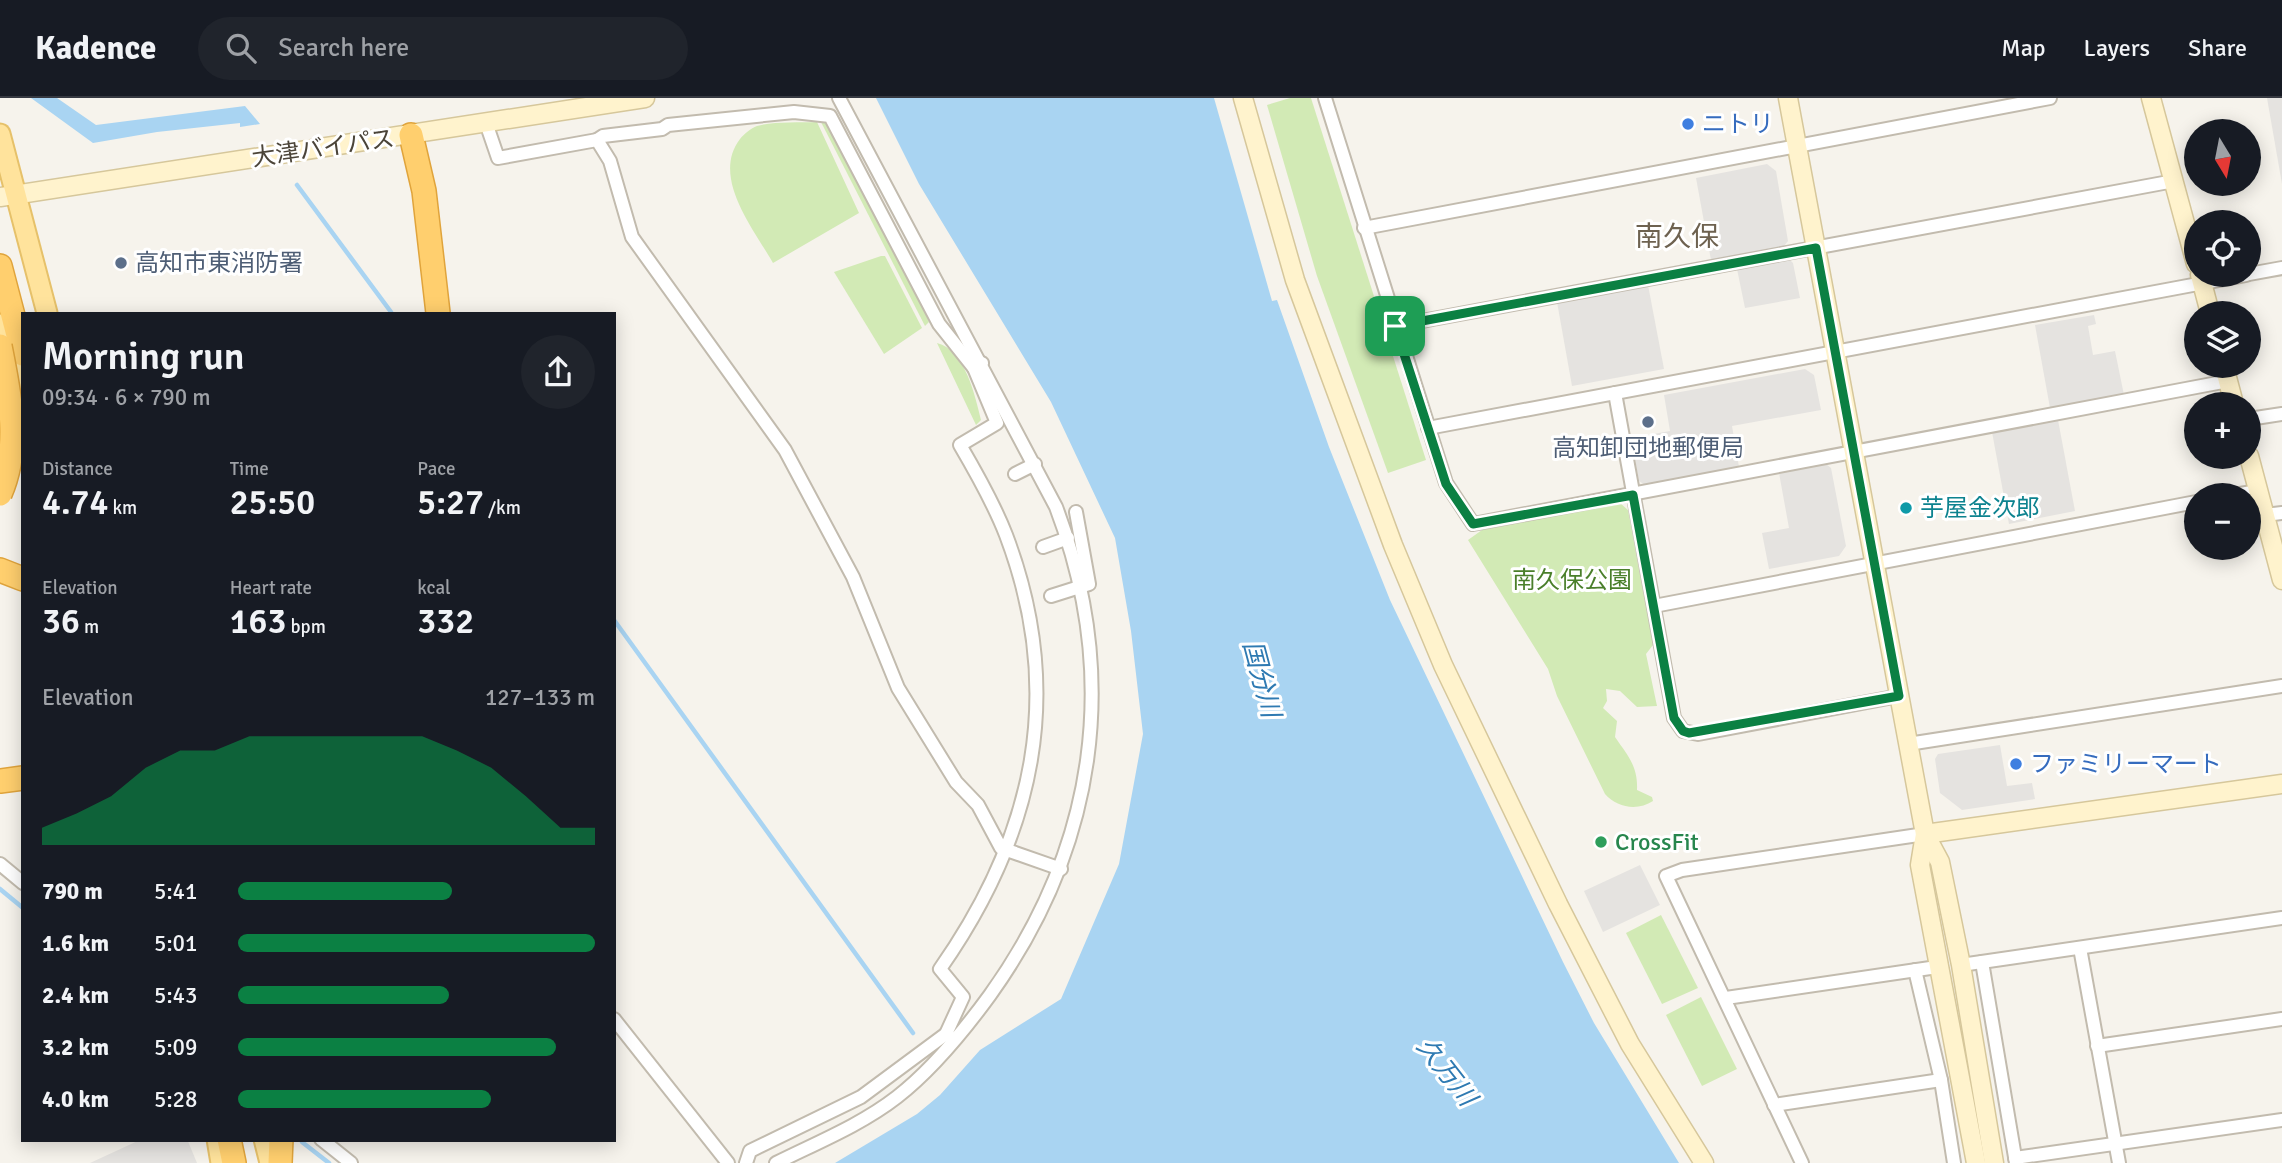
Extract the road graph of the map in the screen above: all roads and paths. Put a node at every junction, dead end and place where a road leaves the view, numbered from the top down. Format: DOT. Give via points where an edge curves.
graph roads {
  1 [pos="645,98"];
  2 [pos="839,98"];
  3 [pos="1243,98"];
  4 [pos="1325,98"];
  5 [pos="1788,98"];
  6 [pos="2050,98"];
  7 [pos="2151,98"];
  8 [pos="486,123"];
  9 [pos="0,134"];
  10 [pos="411,135"];
  11 [pos="597,140"];
  12 [pos="1797,146"];
  13 [pos="2174,181"];
  14 [pos="8,195"];
  15 [pos="2184,219"];
  16 [pos="1364,228"];
  17 [pos="1816,248"];
  18 [pos="0,266"];
  19 [pos="2282,268"];
  20 [pos="2261,272"];
  21 [pos="2184,281"];
  22 [pos="47,312"];
  23 [pos="423,312"];
  24 [pos="438,312"];
  25 [pos="5,314"];
  26 [pos="1395,326"];
  27 [pos="21,338"];
  28 [pos="0,346"];
  29 [pos="21,350"];
  30 [pos="1835,352"];
  31 [pos="978,366"];
  32 [pos="2203,378"];
  33 [pos="1615,393"];
  34 [pos="21,397"];
  35 [pos="2282,414"];
  36 [pos="2261,417"];
  37 [pos="0,422"];
  38 [pos="1428,428"];
  39 [pos="21,430"];
  40 [pos="21,442"];
  41 [pos="1854,453"];
  42 [pos="0,460"];
  43 [pos="1035,464"];
  44 [pos="1015,474"];
  45 [pos="0,494"];
  46 [pos="1633,495"];
  47 [pos="2261,496"];
  48 [pos="2184,504"];
  49 [pos="1076,512"];
  50 [pos="2273,514"];
  51 [pos="1068,538"];
  52 [pos="1043,547"];
  53 [pos="1874,564"];
  54 [pos="0,570"];
  55 [pos="21,578"];
  56 [pos="2282,580"];
  57 [pos="1081,586"];
  58 [pos="1051,596"];
  59 [pos="1654,606"];
  60 [pos="2282,686"];
  61 [pos="1899,696"];
  62 [pos="1908,744"];
  63 [pos="21,778"];
  64 [pos="0,781"];
  65 [pos="2282,784"];
  66 [pos="21,793"];
  67 [pos="0,797"];
  68 [pos="1925,834"];
  69 [pos="1008,851"];
  70 [pos="0,864"];
  71 [pos="1061,869"];
  72 [pos="21,881"];
  73 [pos="2282,918"];
  74 [pos="2080,948"];
  75 [pos="1982,962"];
  76 [pos="1961,965"];
  77 [pos="1937,967"];
  78 [pos="1915,971"];
  79 [pos="1726,998"];
  80 [pos="2282,1019"];
  81 [pos="616,1021"];
  82 [pos="950,1037"];
  83 [pos="2097,1046"];
  84 [pos="1941,1080"];
  85 [pos="1773,1105"];
  86 [pos="2282,1120"];
  87 [pos="217,1142"];
  88 [pos="230,1142"];
  89 [pos="265,1142"];
  90 [pos="281,1142"];
  91 [pos="325,1142"];
  92 [pos="2115,1144"];
  93 [pos="2015,1161"];
  94 [pos="222,1163"];
  95 [pos="234,1163"];
  96 [pos="270,1163"];
  97 [pos="280,1163"];
  98 [pos="351,1163"];
  99 [pos="728,1163"];
  100 [pos="746,1163"];
  101 [pos="776,1163"];
  102 [pos="1704,1163"];
  103 [pos="1802,1163"];
  104 [pos="1955,1163"];
  105 [pos="1976,1163"];
  106 [pos="1994,1163"];
  107 [pos="2119,1163"];
  1 -- 8 [label="street, 大津バイパス"];
  2 -- 31 [label="street"];
  3 -- 102 [label="street" via="1295,280 1393,545 1443,665 1624,1032"];
  4 -- 16 [label="street"];
  5 -- 12 [label="street"];
  6 -- 12 [label="street"];
  7 -- 13 [label="street"];
  8 -- 10 [label="street, 大津バイパス"];
  8 -- 11 [label="street" via="498,158"];
  9 -- 14 [label="main road"];
  10 -- 14 [label="street, 大津バイパス"];
  10 -- 23 [label="highway" via="410,194"];
  10 -- 24 [label="highway" via="424,191"];
  11 -- 31 [label="street" via="681,124 794,112 830,116 939,324"];
  11 -- 69 [label="street" via="610,162 632,237 785,450 853,577 898,688 956,782 978,805"];
  12 -- 16 [label="street"];
  12 -- 17 [label="street"];
  13 -- 15 [label="street"];
  13 -- 17 [label="street"];
  14 -- 22 [label="main road"];
  16 -- 26 [label="street"];
  17 -- 26 [label="street"];
  17 -- 30 [label="street"];
  18 -- 25 [label="highway"];
  19 -- 20 [label="street"];
  21 -- 30 [label="street"];
  25 -- 27 [label="highway"];
  25 -- 29 [label="highway"];
  25 -- 34 [label="main road"];
  26 -- 38 [label="street"];
  28 -- 45 [label="highway, bridge" via="14,440"];
  30 -- 33 [label="street"];
  30 -- 41 [label="street"];
  31 -- 43 [label="street"];
  31 -- 69 [label="street" via="997,423 960,445 992,503 1018,569 1035,663 1033,759"];
  32 -- 41 [label="street"];
  33 -- 38 [label="street"];
  33 -- 46 [label="street"];
  35 -- 36 [label="street"];
  37 -- 39 [label="street"];
  38 -- 46 [label="street" via="1446,484 1473,524"];
  40 -- 42 [label="street"];
  41 -- 46 [label="street"];
  41 -- 53 [label="street"];
  43 -- 44 [label="street"];
  43 -- 51 [label="street"];
  46 -- 59 [label="street"];
  47 -- 50 [label="street"];
  48 -- 53 [label="street"];
  49 -- 57 [label="street" via="1089,584"];
  50 -- 56 [label="street"];
  51 -- 52 [label="street"];
  51 -- 57 [label="street"];
  53 -- 59 [label="street"];
  53 -- 61 [label="street"];
  54 -- 55 [label="highway"];
  57 -- 58 [label="street"];
  57 -- 71 [label="street" via="1091,648 1092,720 1082,795"];
  59 -- 61 [label="street" via="1674,718 1683,731"];
  60 -- 62 [label="street"];
  61 -- 62 [label="street"];
  62 -- 68 [label="street"];
  63 -- 64 [label="highway"];
  65 -- 68 [label="street"];
  66 -- 67 [label="highway"];
  68 -- 76 [label="street" via="1940,862"];
  68 -- 77 [label="street" via="1920,865"];
  68 -- 79 [label="street" via="1669,872 1669,887"];
  69 -- 71 [label="street"];
  69 -- 82 [label="street" via="971,926 940,969 963,997"];
  70 -- 72 [label="street"];
  71 -- 82 [label="street" via="1003,977"];
  73 -- 74 [label="street"];
  74 -- 75 [label="street"];
  74 -- 83 [label="street"];
  75 -- 76 [label="street"];
  75 -- 93 [label="street"];
  76 -- 106 [label="street"];
  77 -- 78 [label="street"];
  77 -- 105 [label="street"];
  78 -- 79 [label="street"];
  78 -- 84 [label="street"];
  79 -- 85 [label="street"];
  80 -- 83 [label="street"];
  81 -- 99 [label="street"];
  82 -- 100 [label="street" via="861,1097 750,1151"];
  82 -- 101 [label="street" via="895,1099"];
  83 -- 92 [label="street"];
  84 -- 85 [label="street"];
  84 -- 104 [label="street"];
  85 -- 103 [label="street"];
  86 -- 92 [label="street"];
  87 -- 94 [label="main road"];
  88 -- 95 [label="highway"];
  89 -- 96 [label="main road"];
  90 -- 97 [label="highway"];
  91 -- 98 [label="street"];
  92 -- 93 [label="street"];
  92 -- 107 [label="street"];
}
